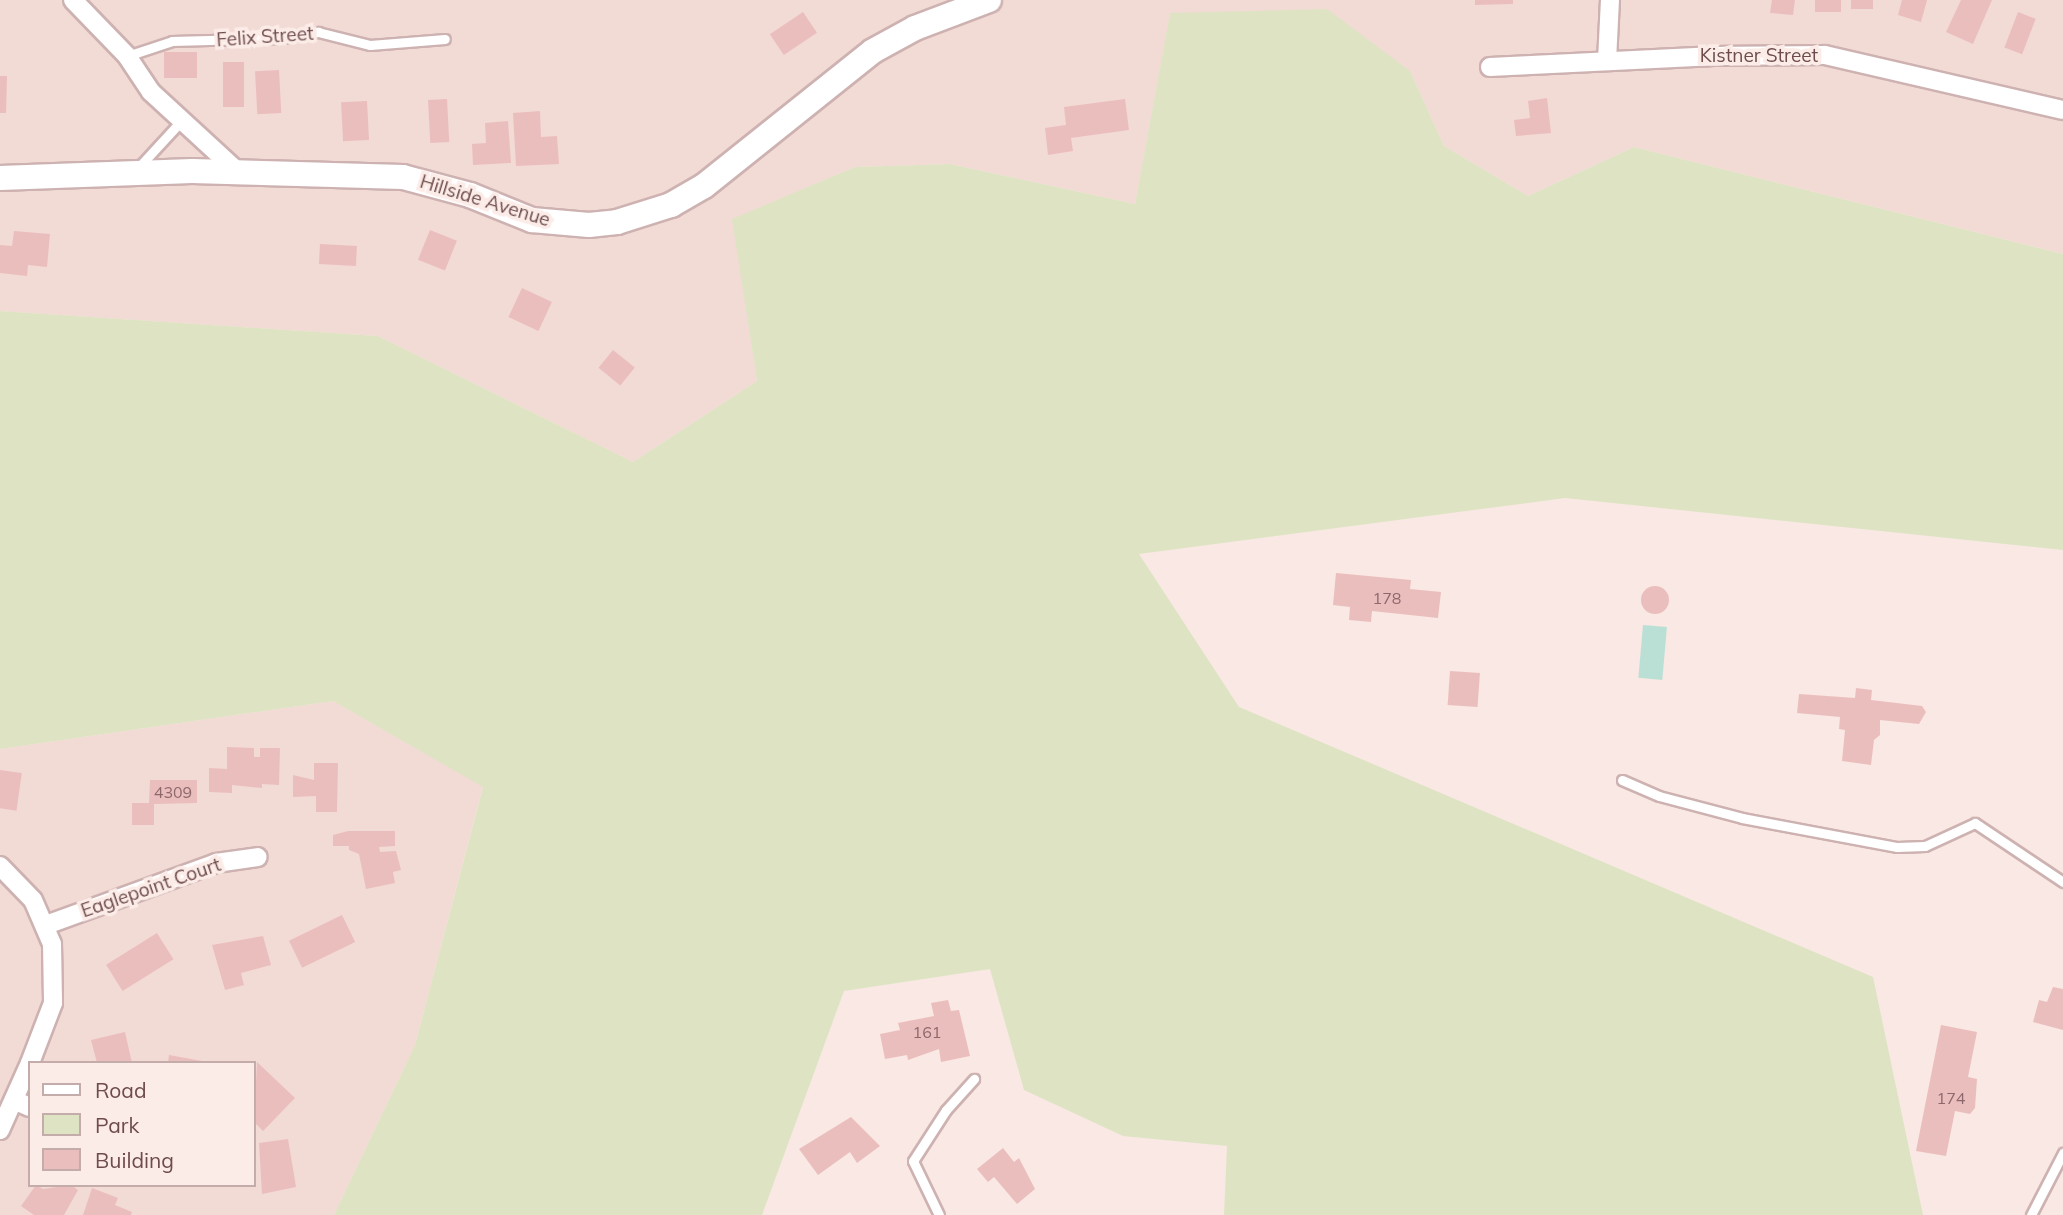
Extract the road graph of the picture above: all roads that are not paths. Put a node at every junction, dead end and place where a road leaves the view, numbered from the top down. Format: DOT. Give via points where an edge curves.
graph roads {
  1 [pos="73,0"];
  2 [pos="989,0"];
  3 [pos="1611,0"];
  4 [pos="445,39"];
  5 [pos="127,56"];
  6 [pos="1607,61"];
  7 [pos="1490,67"];
  8 [pos="2063,110"];
  9 [pos="183,119"];
  10 [pos="238,172"];
  11 [pos="133,173"];
  12 [pos="0,178"];
  13 [pos="1622,780"];
  14 [pos="258,857"];
  15 [pos="0,866"];
  16 [pos="2063,882"];
  17 [pos="46,925"];
  18 [pos="31,1061"];
  19 [pos="28,1073"];
  20 [pos="974,1079"];
  21 [pos="22,1103"];
  22 [pos="0,1129"];
  23 [pos="2063,1153"];
  24 [pos="939,1215"];
  25 [pos="2031,1215"];
  1 -- 5 [label="street"];
  2 -- 10 [label="street, Hillside Avenue" via="915,28 873,51 704,186 671,205 626,219 589,225 532,220 471,195 403,177"];
  3 -- 6 [label="street"];
  4 -- 5 [label="lane, Felix Street" via="370,45 317,32 283,38 172,41"];
  5 -- 9 [label="street" via="151,92"];
  6 -- 7 [label="street, Kistner Street"];
  6 -- 8 [label="street, Kistner Street" via="1825,55"];
  9 -- 10 [label="street"];
  9 -- 11 [label="lane"];
  10 -- 11 [label="street, Hillside Avenue"];
  11 -- 12 [label="street, Hillside Avenue"];
  13 -- 16 [label="lane" via="1659,796 1742,818 1898,847 1925,846 1975,823"];
  14 -- 17 [label="street, Eaglepoint Court" via="216,863"];
  15 -- 17 [label="street" via="33,900"];
  17 -- 18 [label="street" via="56,974 54,1003"];
  19 -- 21 [label="street"];
  20 -- 24 [label="lane" via="946,1110 913,1161"];
  21 -- 22 [label="street"];
  23 -- 25 [label="lane"];
}
